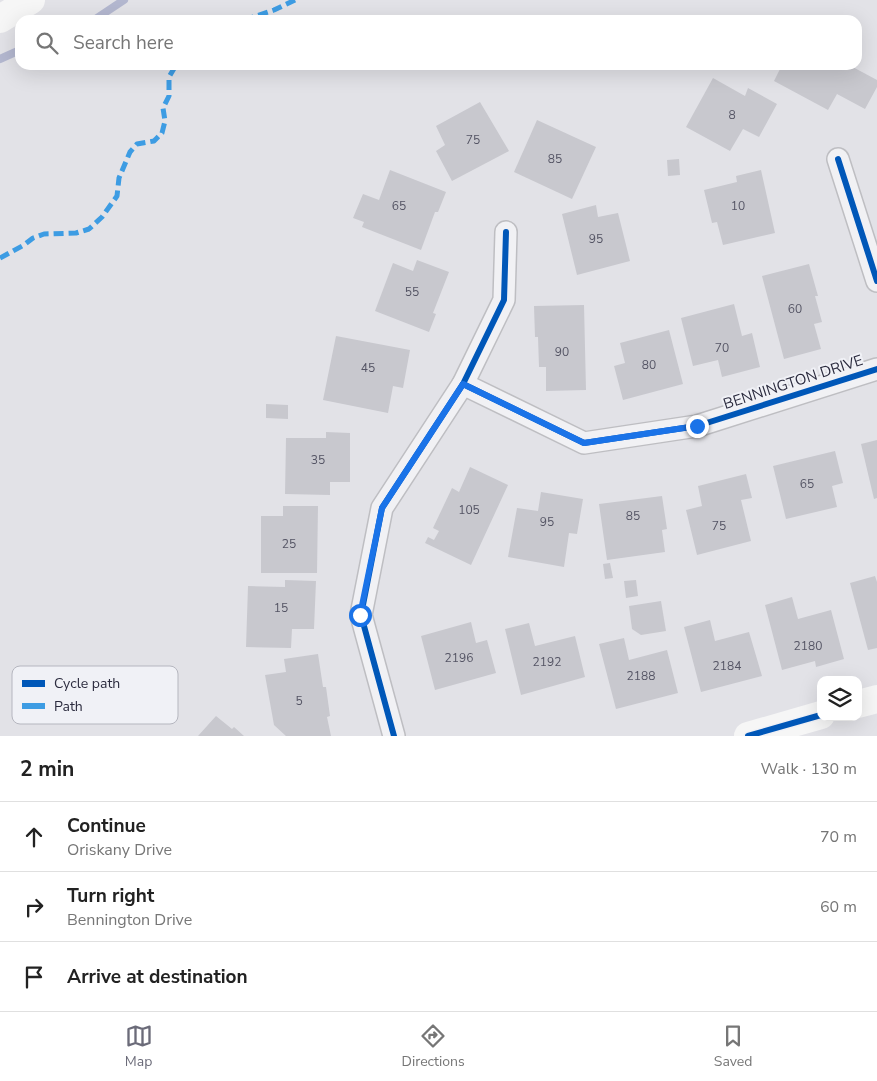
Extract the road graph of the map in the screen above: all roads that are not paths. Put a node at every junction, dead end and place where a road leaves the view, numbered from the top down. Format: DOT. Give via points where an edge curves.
graph roads {
  1 [pos="32,0"];
  2 [pos="0,19"];
  3 [pos="838,159"];
  4 [pos="506,232"];
  5 [pos="877,281"];
  6 [pos="877,369"];
  7 [pos="463,384"];
  8 [pos="877,699"];
  9 [pos="862,703"];
  10 [pos="817,716"];
  11 [pos="394,736"];
  12 [pos="748,736"];
  1 -- 2 [label="street"];
  3 -- 5 [label="street"];
  4 -- 7 [label="street" via="504,300"];
  6 -- 7 [label="street, BENNINGTON DRIVE" via="697,426 584,443"];
  7 -- 11 [label="street" via="382,508 360,615"];
  8 -- 9 [label="street"];
  10 -- 12 [label="street"];
}
